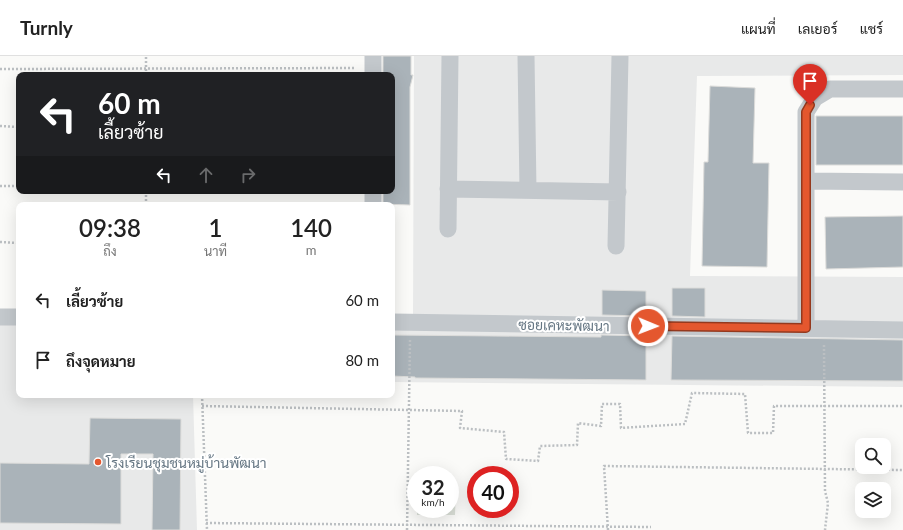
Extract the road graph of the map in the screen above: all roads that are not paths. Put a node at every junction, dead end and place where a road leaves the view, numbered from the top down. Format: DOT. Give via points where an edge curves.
graph roads {
  1 [pos="450,56"];
  2 [pos="526,56"];
  3 [pos="620,56"];
  4 [pos="903,89"];
  5 [pos="807,181"];
  6 [pos="903,182"];
  7 [pos="448,189"];
  8 [pos="528,190"];
  9 [pos="618,192"];
  10 [pos="448,230"];
  11 [pos="616,246"];
  12 [pos="0,317"];
  13 [pos="16,317"];
  14 [pos="395,322"];
  15 [pos="806,328"];
  16 [pos="903,330"];
  1 -- 7 [label="street"];
  2 -- 8 [label="street"];
  3 -- 9 [label="street"];
  4 -- 5 [label="street" via="830,89 815,98 806,112"];
  5 -- 6 [label="street"];
  5 -- 15 [label="street"];
  7 -- 8 [label="street"];
  7 -- 10 [label="street"];
  8 -- 9 [label="street"];
  9 -- 11 [label="street"];
  12 -- 13 [label="street"];
  14 -- 15 [label="street, ซอยเคหะพัฒนา"];
  15 -- 16 [label="street, ซอยเคหะพัฒนา"];
}
